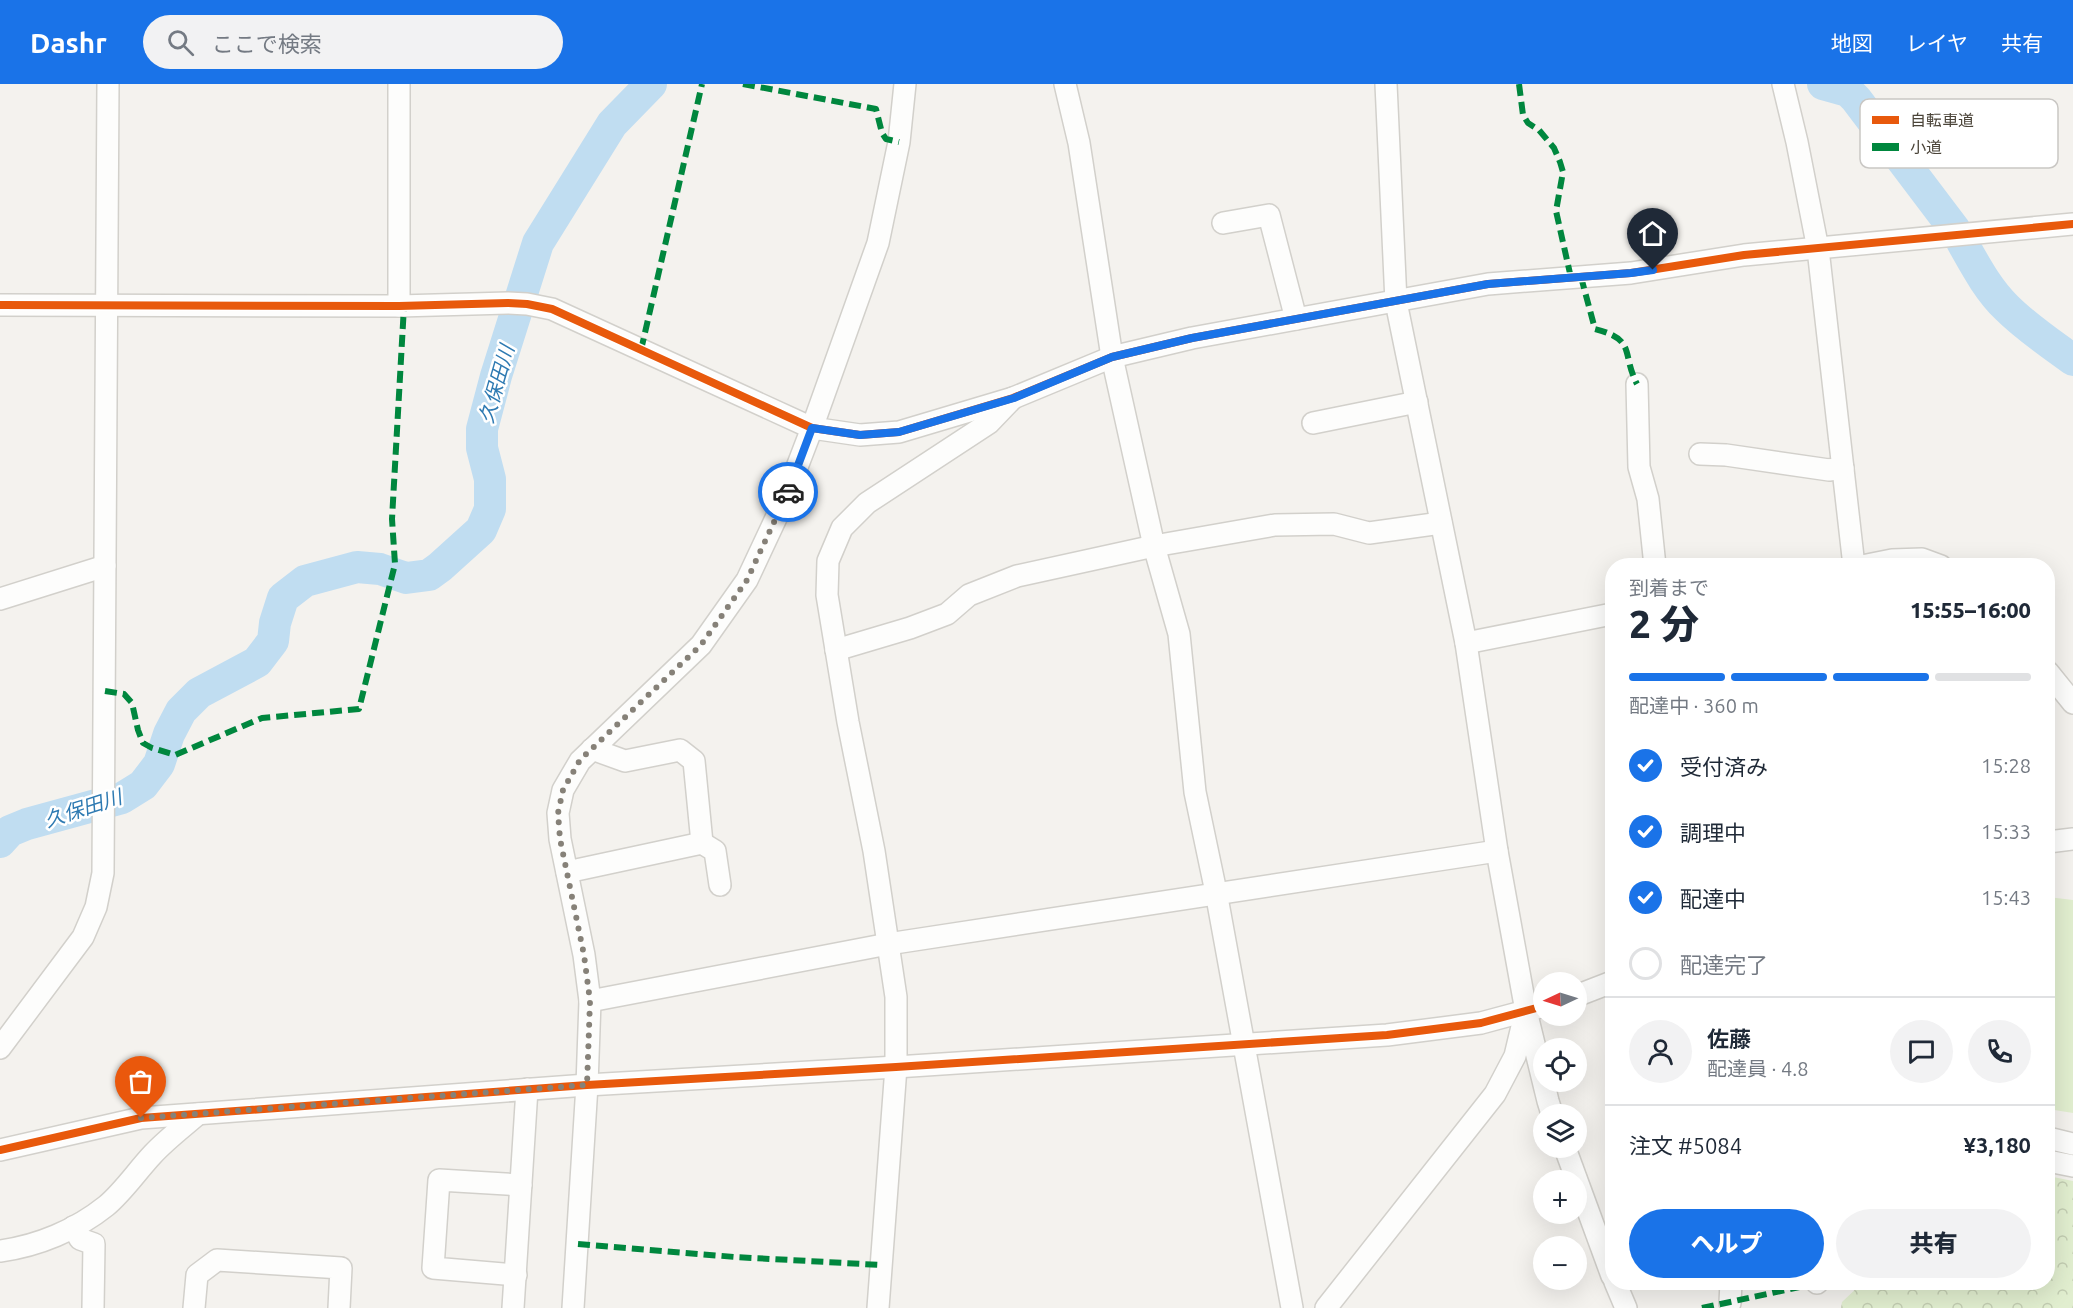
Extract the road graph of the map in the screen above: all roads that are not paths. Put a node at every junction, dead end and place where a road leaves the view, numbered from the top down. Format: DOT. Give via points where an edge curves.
graph roads {
  1 [pos="108,84"];
  2 [pos="399,84"];
  3 [pos="905,84"];
  4 [pos="1065,84"];
  5 [pos="1386,84"];
  6 [pos="1783,84"];
  7 [pos="1223,224"];
  8 [pos="2073,224"];
  9 [pos="1818,249"];
  10 [pos="1396,302"];
  11 [pos="0,305"];
  12 [pos="106,306"];
  13 [pos="399,306"];
  14 [pos="1296,319"];
  15 [pos="1112,357"];
  16 [pos="1637,384"];
  17 [pos="1014,398"];
  18 [pos="1417,402"];
  19 [pos="1313,423"];
  20 [pos="812,428"];
  21 [pos="1700,454"];
  22 [pos="1843,468"];
  23 [pos="1441,523"];
  24 [pos="1154,546"];
  25 [pos="1654,558"];
  26 [pos="1853,558"];
  27 [pos="105,566"];
  28 [pos="0,599"];
  29 [pos="1605,615"];
  30 [pos="1466,643"];
  31 [pos="836,650"];
  32 [pos="2055,681"];
  33 [pos="2073,703"];
  34 [pos="592,749"];
  35 [pos="2073,839"];
  36 [pos="2055,841"];
  37 [pos="702,843"];
  38 [pos="1497,851"];
  39 [pos="567,872"];
  40 [pos="720,885"];
  41 [pos="1216,892"];
  42 [pos="888,944"];
  43 [pos="1605,985"];
  44 [pos="1587,992"];
  45 [pos="1533,1000"];
  46 [pos="590,1001"];
  47 [pos="1533,1009"];
  48 [pos="1533,1013"];
  49 [pos="1538,1026"];
  50 [pos="1242,1044"];
  51 [pos="0,1048"];
  52 [pos="896,1067"];
  53 [pos="587,1085"];
  54 [pos="527,1089"];
  55 [pos="1550,1104"];
  56 [pos="198,1114"];
  57 [pos="141,1118"];
  58 [pos="2055,1140"];
  59 [pos="2073,1144"];
  60 [pos="0,1150"];
  61 [pos="154,1152"];
  62 [pos="1569,1158"];
  63 [pos="2055,1162"];
  64 [pos="2073,1166"];
  65 [pos="521,1185"];
  66 [pos="74,1227"];
  67 [pos="0,1251"];
  68 [pos="1605,1256"];
  69 [pos="516,1275"];
  70 [pos="1619,1290"];
  71 [pos="93,1308"];
  72 [pos="195,1308"];
  73 [pos="339,1308"];
  74 [pos="513,1308"];
  75 [pos="573,1308"];
  76 [pos="878,1308"];
  77 [pos="1292,1308"];
  78 [pos="1326,1308"];
  79 [pos="1626,1308"];
  1 -- 12 [label="street"];
  2 -- 13 [label="street"];
  3 -- 20 [label="street" via="899,142 878,243"];
  4 -- 15 [label="street" via="1079,142"];
  5 -- 10 [label="street"];
  6 -- 9 [label="street"];
  7 -- 14 [label="street" via="1269,214"];
  8 -- 9 [label="street"];
  9 -- 10 [label="street" via="1744,255 1631,273 1488,284"];
  9 -- 22 [label="street"];
  10 -- 14 [label="street"];
  10 -- 18 [label="street"];
  11 -- 12 [label="street"];
  12 -- 13 [label="street"];
  12 -- 27 [label="street"];
  13 -- 20 [label="street" via="518,304 552,309"];
  14 -- 15 [label="street"];
  15 -- 17 [label="street"];
  15 -- 24 [label="street"];
  16 -- 25 [label="street" via="1639,467 1648,499"];
  17 -- 20 [label="street" via="899,432 860,435"];
  17 -- 31 [label="street" via="989,423 867,503 842,528 828,561 827,595"];
  18 -- 19 [label="street"];
  18 -- 23 [label="street"];
  20 -- 34 [label="street" via="747,580 701,645"];
  21 -- 22 [label="street" via="1828,470"];
  22 -- 26 [label="street"];
  23 -- 24 [label="street" via="1369,533 1334,524 1275,525"];
  23 -- 30 [label="street"];
  24 -- 31 [label="street" via="1017,576 969,595 947,614"];
  24 -- 41 [label="street" via="1179,634 1195,792"];
  27 -- 28 [label="street"];
  27 -- 51 [label="street" via="105,802 103,873 96,906 83,937"];
  29 -- 30 [label="street"];
  30 -- 38 [label="street"];
  31 -- 42 [label="street"];
  32 -- 33 [label="street"];
  34 -- 37 [label="street" via="625,761 680,750 694,761"];
  34 -- 39 [label="street" via="580,760 563,790 558,813"];
  35 -- 36 [label="street"];
  37 -- 39 [label="street"];
  37 -- 40 [label="street" via="715,851"];
  38 -- 41 [label="street"];
  38 -- 45 [label="street"];
  39 -- 46 [label="street"];
  41 -- 42 [label="street"];
  41 -- 50 [label="street"];
  42 -- 46 [label="street"];
  42 -- 52 [label="street" via="896,997"];
  43 -- 44 [label="street"];
  46 -- 53 [label="street"];
  47 -- 50 [label="street" via="1435,1030"];
  48 -- 78 [label="street" via="1495,1094"];
  49 -- 55 [label="street"];
  50 -- 52 [label="street"];
  50 -- 77 [label="street"];
  52 -- 53 [label="street"];
  52 -- 76 [label="street"];
  53 -- 54 [label="street"];
  53 -- 75 [label="street"];
  54 -- 56 [label="street"];
  54 -- 65 [label="street"];
  56 -- 57 [label="street"];
  56 -- 61 [label="street"];
  57 -- 60 [label="street"];
  57 -- 61 [label="street"];
  58 -- 59 [label="street"];
  61 -- 66 [label="street" via="106,1206"];
  62 -- 68 [label="street"];
  63 -- 64 [label="street"];
  65 -- 69 [label="street"];
  65 -- 69 [label="street" via="439,1180 433,1268"];
  66 -- 67 [label="street" via="54,1237"];
  66 -- 71 [label="street" via="80,1239 94,1244"];
  69 -- 74 [label="street"];
  70 -- 79 [label="street"];
  72 -- 73 [label="street" via="197,1275 217,1260 341,1268"];
}
